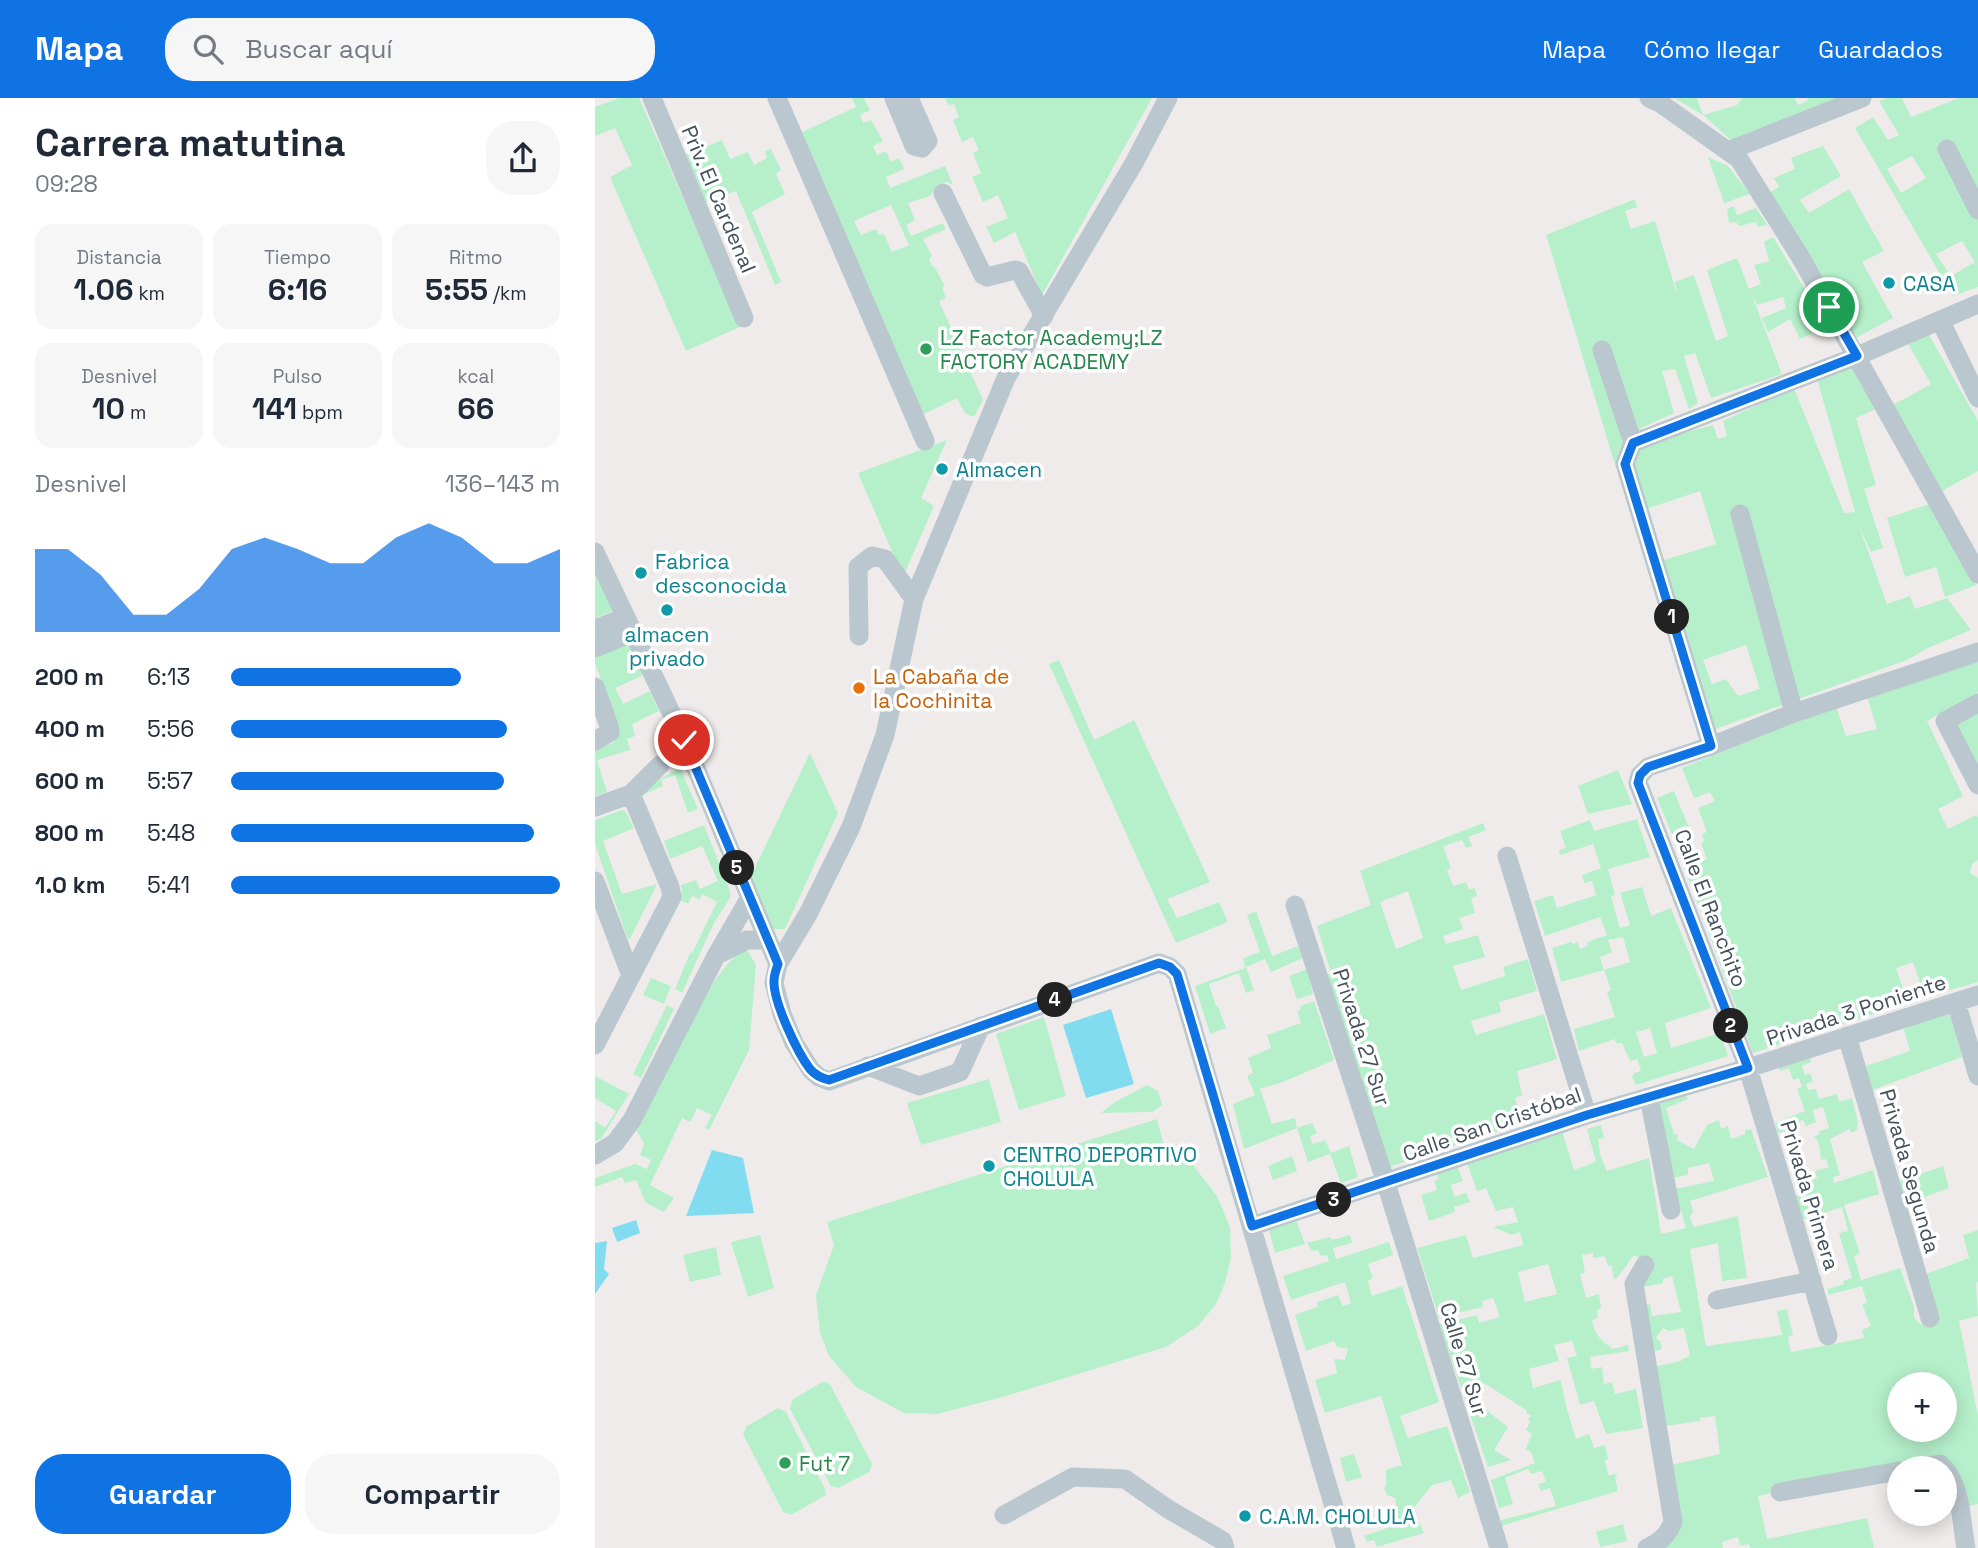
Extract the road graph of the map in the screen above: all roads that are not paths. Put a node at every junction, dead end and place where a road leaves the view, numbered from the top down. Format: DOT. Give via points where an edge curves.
graph roads {
  1 [pos="652,98"];
  2 [pos="777,98"];
  3 [pos="894,98"];
  4 [pos="909,98"];
  5 [pos="1168,98"];
  6 [pos="1649,98"];
  7 [pos="1858,99"];
  8 [pos="1947,149"];
  9 [pos="1728,151"];
  10 [pos="943,192"];
  11 [pos="1978,210"];
  12 [pos="1978,304"];
  13 [pos="1044,316"];
  14 [pos="744,318"];
  15 [pos="1940,320"];
  16 [pos="1602,350"];
  17 [pos="1857,356"];
  18 [pos="1978,398"];
  19 [pos="925,441"];
  20 [pos="1633,443"];
  21 [pos="1740,514"];
  22 [pos="595,552"];
  23 [pos="1978,574"];
  24 [pos="914,599"];
  25 [pos="629,625"];
  26 [pos="595,629"];
  27 [pos="859,636"];
  28 [pos="595,648"];
  29 [pos="1978,652"];
  30 [pos="595,687"];
  31 [pos="1978,703"];
  32 [pos="1794,713"];
  33 [pos="595,741"];
  34 [pos="1711,746"];
  35 [pos="660,765"];
  36 [pos="1978,785"];
  37 [pos="631,794"];
  38 [pos="595,807"];
  39 [pos="1507,856"];
  40 [pos="595,881"];
  41 [pos="749,899"];
  42 [pos="1295,905"];
  43 [pos="767,940"];
  44 [pos="716,956"];
  45 [pos="778,964"];
  46 [pos="631,976"];
  47 [pos="1978,995"];
  48 [pos="1956,1002"];
  49 [pos="981,1026"];
  50 [pos="1847,1036"];
  51 [pos="595,1045"];
  52 [pos="868,1066"];
  53 [pos="1748,1068"];
  54 [pos="1978,1076"];
  55 [pos="1649,1097"];
  56 [pos="1587,1115"];
  57 [pos="595,1155"];
  58 [pos="1386,1183"];
  59 [pos="1671,1210"];
  60 [pos="1252,1226"];
  61 [pos="1645,1265"];
  62 [pos="1812,1281"];
  63 [pos="1717,1300"];
  64 [pos="1930,1318"];
  65 [pos="1828,1336"];
  66 [pos="1887,1473"];
  67 [pos="1780,1492"];
  68 [pos="1957,1495"];
  69 [pos="1004,1515"];
  70 [pos="1654,1545"];
  71 [pos="1225,1548"];
  72 [pos="1346,1548"];
  73 [pos="1499,1548"];
  74 [pos="1966,1548"];
  1 -- 14 [label="street, Priv. El Cardenal"];
  2 -- 19 [label="street"];
  3 -- 4 [label="street" via="914,146 922,148 927,142"];
  5 -- 13 [label="street"];
  6 -- 9 [label="street"];
  7 -- 9 [label="street"];
  8 -- 11 [label="street"];
  9 -- 17 [label="street" via="1739,159 1760,192"];
  10 -- 13 [label="street" via="983,275 1019,271"];
  12 -- 15 [label="street"];
  13 -- 24 [label="street" via="1006,378"];
  15 -- 17 [label="street"];
  15 -- 18 [label="street"];
  16 -- 20 [label="street"];
  17 -- 20 [label="street"];
  17 -- 23 [label="street"];
  20 -- 34 [label="street" via="1625,464"];
  21 -- 32 [label="street"];
  22 -- 25 [label="street"];
  24 -- 27 [label="street" via="885,559 872,556 858,567"];
  24 -- 45 [label="street" via="884,735 851,827"];
  25 -- 26 [label="street"];
  25 -- 28 [label="street"];
  25 -- 41 [label="street" via="684,740"];
  29 -- 32 [label="street"];
  30 -- 33 [label="street" via="610,732"];
  31 -- 36 [label="street" via="1945,721"];
  32 -- 34 [label="street"];
  34 -- 53 [label="street, Calle El Ranchito" via="1648,767 1638,783"];
  35 -- 37 [label="street"];
  37 -- 38 [label="street"];
  37 -- 46 [label="street" via="671,897"];
  39 -- 56 [label="street"];
  40 -- 46 [label="street"];
  41 -- 43 [label="street"];
  41 -- 44 [label="street"];
  42 -- 58 [label="street, Privada 27 Sur"];
  43 -- 44 [label="street" via="747,940"];
  43 -- 45 [label="street"];
  44 -- 57 [label="street" via="632,1120 614,1143"];
  45 -- 52 [label="street" via="774,983 782,1014 811,1070 829,1080"];
  46 -- 51 [label="street"];
  47 -- 48 [label="street, Privada 3 Poniente"];
  48 -- 50 [label="street, Privada 3 Poniente"];
  48 -- 54 [label="street"];
  49 -- 52 [label="street"];
  49 -- 52 [label="street" via="960,1072 919,1086"];
  49 -- 60 [label="street" via="1159,963 1170,967 1177,974"];
  50 -- 53 [label="street, Privada 3 Poniente"];
  50 -- 64 [label="street, Privada Segunda"];
  53 -- 55 [label="street, Calle San Cristóbal"];
  53 -- 62 [label="street, Privada Primera"];
  55 -- 56 [label="street, Calle San Cristóbal"];
  55 -- 59 [label="street"];
  56 -- 58 [label="street, Calle San Cristóbal"];
  58 -- 60 [label="street, Calle San Cristóbal"];
  58 -- 73 [label="street, Calle 27 Sur"];
  60 -- 72 [label="street"];
  61 -- 70 [label="street" via="1634,1284 1673,1522 1669,1533"];
  62 -- 63 [label="street"];
  62 -- 65 [label="street, Privada Primera"];
  66 -- 67 [label="street"];
  68 -- 74 [label="street"];
  69 -- 71 [label="street" via="1073,1477 1125,1479 1223,1541"];
}
